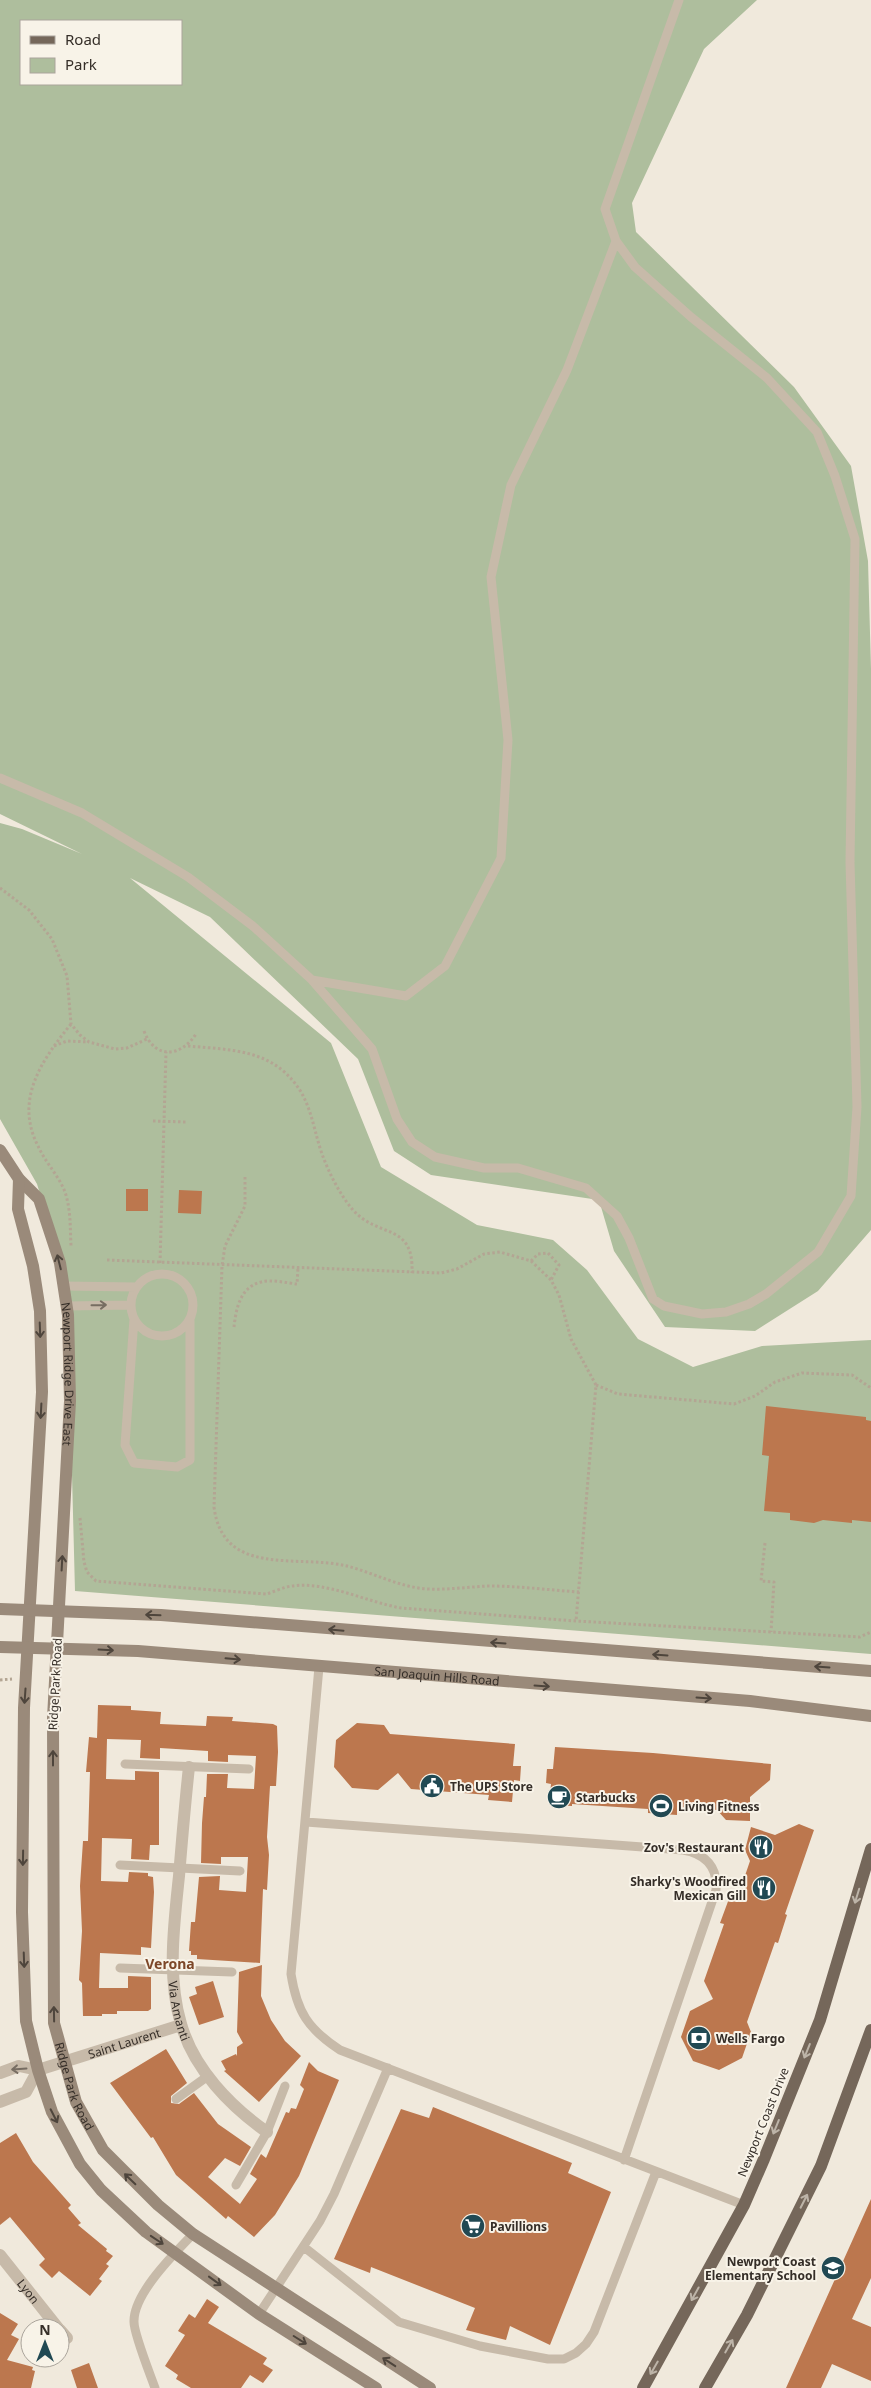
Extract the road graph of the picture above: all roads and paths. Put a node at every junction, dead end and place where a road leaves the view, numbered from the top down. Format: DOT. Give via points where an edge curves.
graph roads {
  1 [pos="680,0"];
  2 [pos="616,241"];
  3 [pos="0,778"];
  4 [pos="0,888"];
  5 [pos="312,980"];
  6 [pos="144,1031"];
  7 [pos="196,1034"];
  8 [pos="147,1039"];
  9 [pos="89,1042"];
  10 [pos="188,1046"];
  11 [pos="53,1047"];
  12 [pos="166,1052"];
  13 [pos="153,1121"];
  14 [pos="164,1121"];
  15 [pos="187,1122"];
  16 [pos="0,1150"];
  17 [pos="245,1178"];
  18 [pos="19,1179"];
  19 [pos="107,1260"];
  20 [pos="531,1261"];
  21 [pos="160,1263"];
  22 [pos="222,1266"];
  23 [pos="298,1268"];
  24 [pos="412,1273"];
  25 [pos="551,1280"];
  26 [pos="63,1286"];
  27 [pos="136,1287"];
  28 [pos="131,1305"];
  29 [pos="66,1306"];
  30 [pos="134,1319"];
  31 [pos="190,1321"];
  32 [pos="234,1326"];
  33 [pos="596,1385"];
  34 [pos="871,1388"];
  35 [pos="765,1543"];
  36 [pos="87,1572"];
  37 [pos="579,1592"];
  38 [pos="0,1609"];
  39 [pos="31,1611"];
  40 [pos="59,1612"];
  41 [pos="576,1621"];
  42 [pos="771,1632"];
  43 [pos="871,1632"];
  44 [pos="0,1647"];
  45 [pos="28,1647"];
  46 [pos="57,1647"];
  47 [pos="320,1667"];
  48 [pos="871,1671"];
  49 [pos="871,1716"];
  50 [pos="124,1764"];
  51 [pos="189,1767"];
  52 [pos="249,1769"];
  53 [pos="306,1822"];
  54 [pos="871,1850"];
  55 [pos="120,1865"];
  56 [pos="179,1867"];
  57 [pos="240,1871"];
  58 [pos="120,1968"];
  59 [pos="174,1970"];
  60 [pos="232,1972"];
  61 [pos="181,2025"];
  62 [pos="871,2030"];
  63 [pos="64,2062"];
  64 [pos="388,2068"];
  65 [pos="38,2070"];
  66 [pos="0,2073"];
  67 [pos="208,2076"];
  68 [pos="285,2086"];
  69 [pos="176,2099"];
  70 [pos="0,2102"];
  71 [pos="266,2132"];
  72 [pos="624,2160"];
  73 [pos="656,2172"];
  74 [pos="236,2185"];
  75 [pos="744,2205"];
  76 [pos="193,2234"];
  77 [pos="304,2247"];
  78 [pos="175,2253"];
  79 [pos="0,2255"];
  80 [pos="274,2288"];
  81 [pos="259,2314"];
  82 [pos="51,2318"];
  83 [pos="155,2388"];
  84 [pos="376,2388"];
  85 [pos="430,2388"];
  86 [pos="642,2388"];
  87 [pos="705,2388"];
  1 -- 2 [label="lane" via="606,209"];
  2 -- 5 [label="lane" via="567,370 511,485 491,576 508,740 501,858 445,966 406,996"];
  2 -- 5 [label="lane" via="635,267 767,378 816,432 835,476 855,539 850,862 856,1107 851,1196 818,1252 766,1294 726,1312 702,1314 664,1306 653,1299 617,1216 586,1188 518,1168 484,1168 435,1157 412,1142 398,1119 372,1049"];
  3 -- 5 [label="lane" via="82,813 188,877 254,927"];
  4 -- 9 [label="path" via="29,910 52,939 67,976 71,1024"];
  6 -- 8 [label="path"];
  7 -- 10 [label="path"];
  8 -- 9 [label="path" via="115,1050"];
  8 -- 12 [label="path"];
  9 -- 11 [label="path" via="67,1041"];
  10 -- 12 [label="path" via="180,1051"];
  10 -- 24 [label="path" via="249,1054 266,1060 293,1080 311,1110 322,1154 340,1190 354,1211 384,1231 407,1241 413,1261"];
  12 -- 14 [label="path"];
  13 -- 14 [label="path"];
  14 -- 15 [label="path"];
  14 -- 21 [label="path"];
  16 -- 18 [label="street, Newport Ridge Drive East"];
  17 -- 22 [label="path" via="245,1206 225,1246"];
  26 -- 18 [label="street, Newport Ridge Drive East, one-way" via="60,1263 39,1199"];
  18 -- 39 [label="street, Newport Ridge Drive East, one-way" via="18,1208 40,1311 42,1392"];
  19 -- 21 [label="path"];
  20 -- 24 [label="path" via="500,1252 484,1254 457,1269 441,1273"];
  20 -- 25 [label="path"];
  20 -- 25 [label="path" via="538,1254 548,1253 554,1258 559,1265"];
  21 -- 22 [label="path"];
  22 -- 23 [label="path"];
  22 -- 37 [label="path" via="214,1507 216,1524 225,1538 254,1557 274,1562 347,1566 399,1584 427,1589 489,1586"];
  23 -- 24 [label="path"];
  23 -- 32 [label="path" via="297,1284 261,1282 245,1291 236,1306"];
  25 -- 33 [label="path" via="559,1295 570,1339"];
  26 -- 27 [label="lane"];
  26 -- 29 [label="street, Newport Ridge Drive East"];
  27 -- 28 [label="lane"];
  27 -- 31 [label="lane" via="145,1278 156,1274 180,1278 193,1298 194,1310"];
  29 -- 28 [label="lane, one-way"];
  28 -- 30 [label="lane"];
  40 -- 29 [label="street, Newport Ridge Drive East, one-way" via="70,1401"];
  30 -- 31 [label="lane" via="143,1329 155,1335 168,1336"];
  30 -- 31 [label="lane" via="126,1445 134,1463 177,1467 190,1460"];
  33 -- 34 [label="path" via="618,1394 734,1404 802,1372 852,1375"];
  33 -- 37 [label="path"];
  35 -- 42 [label="path" via="762,1581 774,1582"];
  36 -- 41 [label="path" via="96,1581 266,1594 292,1586 324,1587 401,1608"];
  37 -- 41 [label="path"];
  38 -- 39 [label="street"];
  39 -- 40 [label="street"];
  39 -- 45 [label="street"];
  40 -- 46 [label="street, Ridge Park Road"];
  48 -- 40 [label="street, one-way" via="161,1615"];
  41 -- 42 [label="path"];
  42 -- 43 [label="path" via="860,1637"];
  44 -- 45 [label="street, San Joaquin Hills Road"];
  45 -- 46 [label="street, San Joaquin Hills Road"];
  45 -- 65 [label="street, one-way" via="24,1708 22,1912 26,2021"];
  46 -- 47 [label="street, San Joaquin Hills Road, one-way"];
  63 -- 46 [label="street, Ridge Park Road, one-way" via="54,2023 52,1718"];
  47 -- 49 [label="street, San Joaquin Hills Road, one-way" via="750,1701"];
  47 -- 53 [label="lane"];
  50 -- 51 [label="lane"];
  51 -- 52 [label="lane"];
  51 -- 56 [label="street, Via Amanti"];
  53 -- 64 [label="lane" via="291,1974 294,1992 308,2023 322,2038 340,2050"];
  53 -- 72 [label="lane" via="683,1850 694,1852 709,1862 715,1870 716,1890"];
  54 -- 75 [label="main road, Newport Coast Drive, one-way" via="820,2020"];
  55 -- 56 [label="lane"];
  56 -- 57 [label="lane"];
  56 -- 59 [label="street, Via Amanti"];
  58 -- 59 [label="lane"];
  59 -- 60 [label="lane"];
  59 -- 61 [label="street, Via Amanti"];
  61 -- 63 [label="street, Saint Laurent"];
  61 -- 67 [label="street, Via Amanti"];
  87 -- 62 [label="main road, one-way" via="746,2315 821,2166"];
  63 -- 65 [label="street, Saint Laurent"];
  76 -- 63 [label="street, Ridge Park Road, one-way" via="158,2205 103,2150 76,2102"];
  64 -- 72 [label="lane"];
  64 -- 77 [label="lane" via="334,2194"];
  65 -- 66 [label="street, Saint Laurent, one-way" via="19,2066"];
  65 -- 70 [label="street" via="26,2092"];
  65 -- 78 [label="street, one-way" via="52,2112 80,2164 101,2190 146,2232"];
  67 -- 69 [label="lane"];
  67 -- 71 [label="street, Via Amanti" via="234,2108"];
  68 -- 71 [label="lane"];
  71 -- 74 [label="lane"];
  72 -- 73 [label="lane"];
  73 -- 75 [label="lane"];
  73 -- 77 [label="lane" via="594,2332 576,2353 564,2359 480,2346 399,2322"];
  75 -- 86 [label="main road, Newport Coast Drive, one-way"];
  76 -- 78 [label="lane"];
  76 -- 80 [label="street, Ridge Park Road"];
  77 -- 80 [label="lane"];
  78 -- 81 [label="street, one-way"];
  78 -- 83 [label="lane" via="140,2298 134,2322"];
  79 -- 82 [label="street, Lyon"];
  80 -- 81 [label="lane"];
  85 -- 80 [label="street, Ridge Park Road, one-way"];
  81 -- 84 [label="street, one-way"];
}
